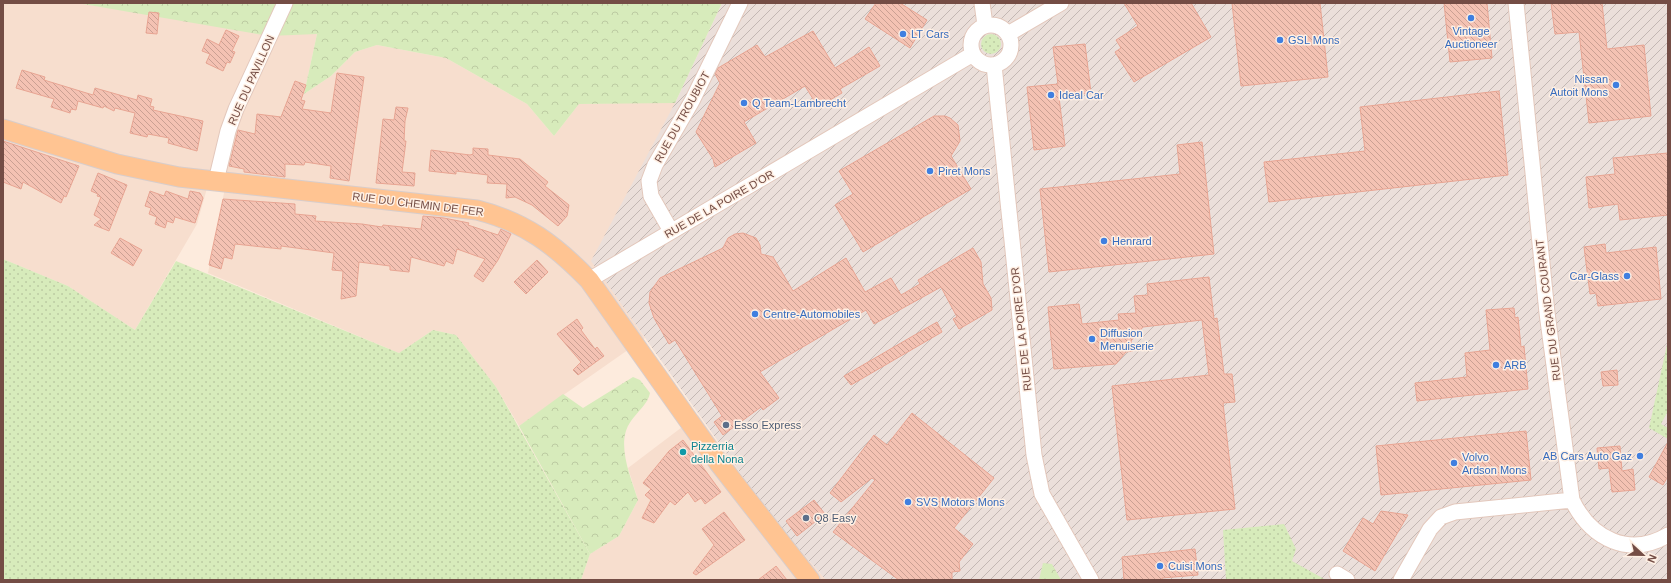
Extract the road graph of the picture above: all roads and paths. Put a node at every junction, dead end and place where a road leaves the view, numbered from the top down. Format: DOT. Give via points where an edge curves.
graph roads {
  1 [pos="285,3"];
  2 [pos="740,3"];
  3 [pos="982,3"];
  4 [pos="1061,3"];
  5 [pos="1516,3"];
  6 [pos="985,25"];
  7 [pos="1008,34"];
  8 [pos="973,54"];
  9 [pos="994,65"];
  10 [pos="3,129"];
  11 [pos="216,181"];
  12 [pos="671,231"];
  13 [pos="589,280"];
  14 [pos="1572,500"];
  15 [pos="1668,535"];
  16 [pos="810,580"];
  17 [pos="1091,580"];
  18 [pos="1401,580"];
  1 -- 11 [label="street, RUE DU PAVILLON" via="236,109"];
  2 -- 12 [label="street, RUE DU TROUBIOT" via="649,181 651,196"];
  3 -- 6 [label="street"];
  4 -- 7 [label="street"];
  5 -- 14 [label="street, RUE DU GRAND COURANT" via="1547,313"];
  6 -- 7 [label="street" via="998,26"];
  6 -- 8 [label="street" via="972,36"];
  7 -- 9 [label="street" via="1009,53 1000,63"];
  8 -- 9 [label="street" via="981,63"];
  8 -- 12 [label="street, RUE DE LA POIRE D'OR"];
  9 -- 17 [label="street, RUE DE LA POIRE D'OR" via="1034,455 1042,494"];
  10 -- 11 [label="main road, RUE DU CHEMIN DE FER" via="117,164 179,177"];
  11 -- 13 [label="main road, RUE DU CHEMIN DE FER" via="459,207 492,214 536,234"];
  12 -- 13 [label="street, RUE DE LA POIRE D'OR"];
  13 -- 16 [label="main road, RUE DU CHEMIN DE FER" via="718,462"];
  14 -- 15 [label="street, RUE DU GRAND COURANT" via="1590,527 1602,537 1618,543 1651,544"];
  14 -- 18 [label="street" via="1455,512 1441,517 1430,529"];
}
